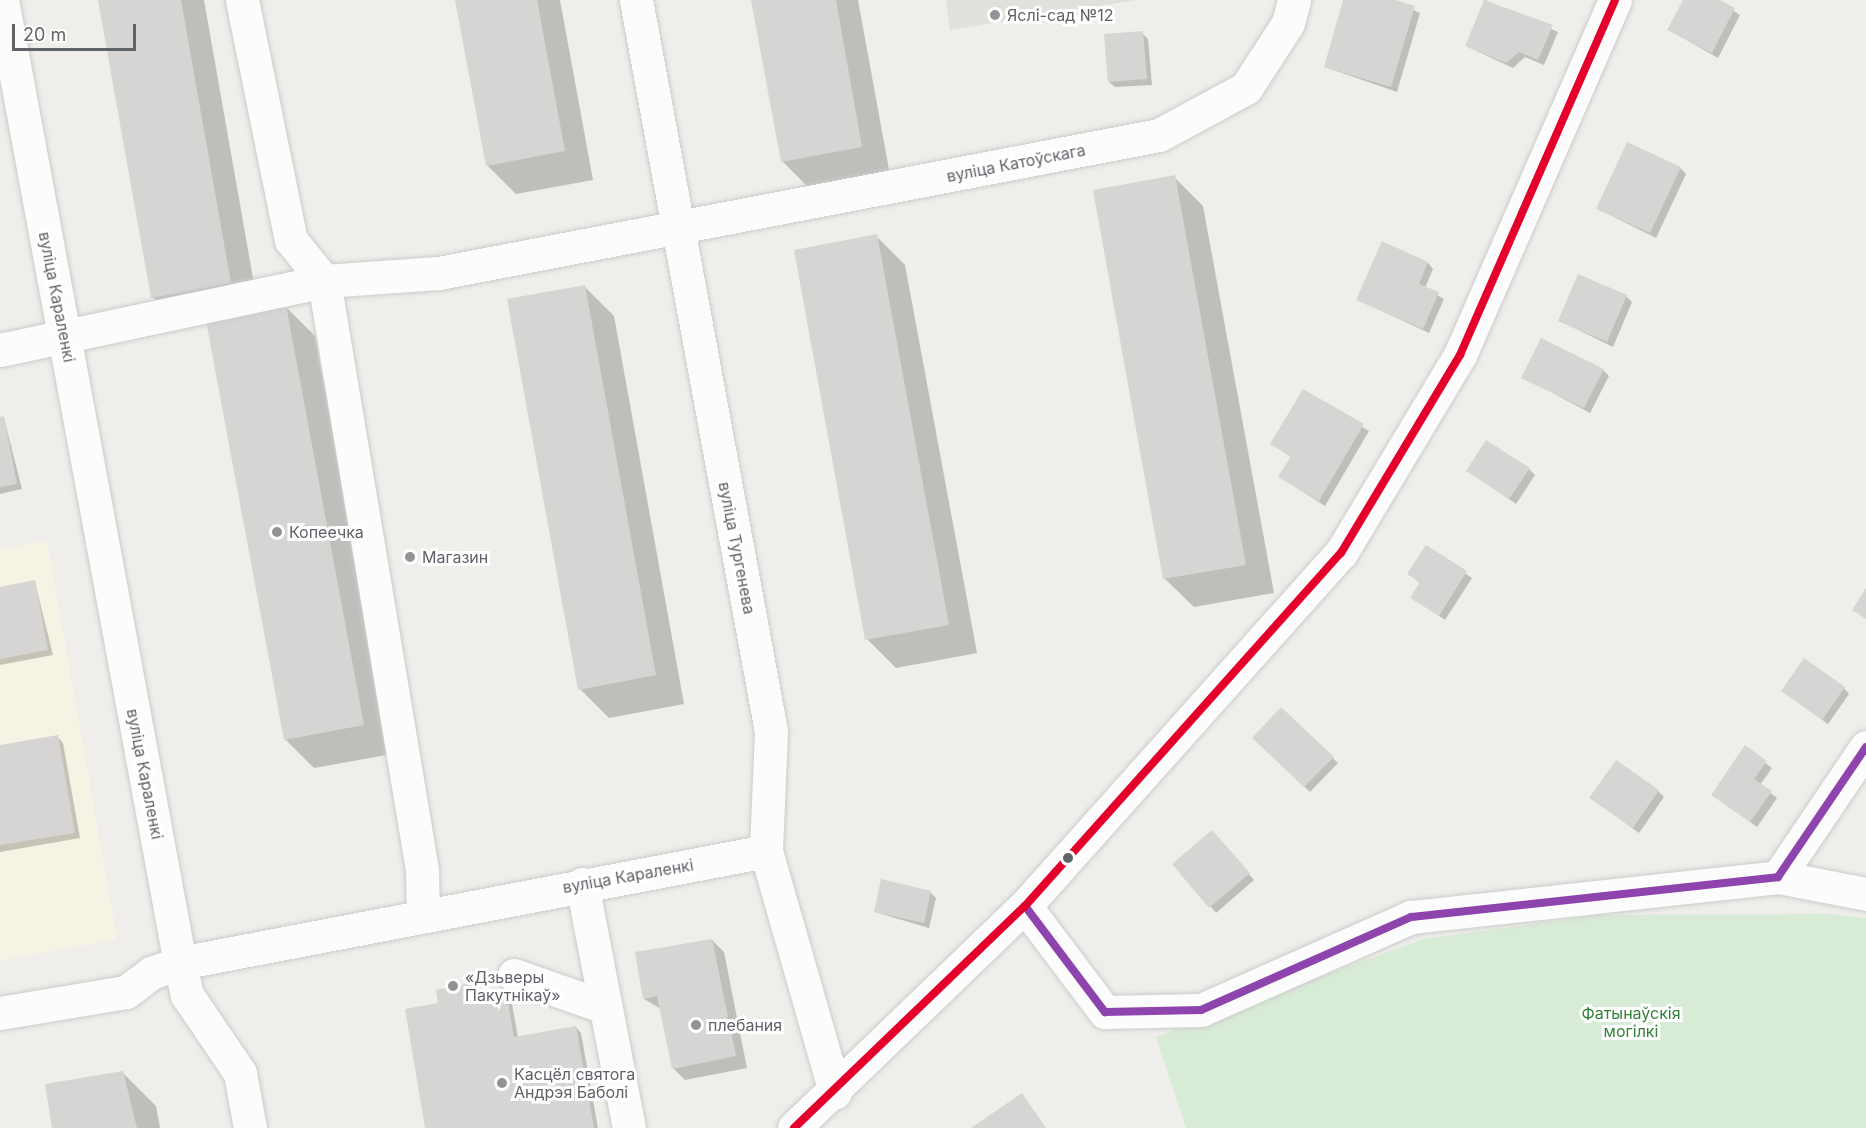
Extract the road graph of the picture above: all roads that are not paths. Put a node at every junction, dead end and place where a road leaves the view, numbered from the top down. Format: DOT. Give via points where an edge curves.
graph roads {
  1 [pos="2,0"];
  2 [pos="242,0"];
  3 [pos="636,0"];
  4 [pos="1294,0"];
  5 [pos="1615,0"];
  6 [pos="677,228"];
  7 [pos="324,281"];
  8 [pos="63,333"];
  9 [pos="0,350"];
  10 [pos="1866,747"];
  11 [pos="766,851"];
  12 [pos="1778,877"];
  13 [pos="582,884"];
  14 [pos="1866,894"];
  15 [pos="1025,906"];
  16 [pos="423,914"];
  17 [pos="180,963"];
  18 [pos="514,975"];
  19 [pos="605,1007"];
  20 [pos="0,1013"];
  21 [pos="835,1092"];
  22 [pos="250,1128"];
  23 [pos="628,1128"];
  24 [pos="794,1128"];
  1 -- 8 [label="street, вуліца Караленкі"];
  2 -- 7 [label="street" via="291,240"];
  3 -- 6 [label="street, вуліца Тургенева"];
  4 -- 6 [label="street, вуліца Катоўскага" via="1288,23 1246,88 1159,135"];
  5 -- 15 [label="street" via="1460,356 1341,553"];
  6 -- 7 [label="street, вуліца Катоўскага" via="439,273"];
  6 -- 11 [label="street, вуліца Тургенева" via="771,731"];
  7 -- 8 [label="street, вуліца Катоўскага"];
  7 -- 16 [label="street" via="422,870"];
  8 -- 9 [label="street, вуліца Катоўскага"];
  8 -- 17 [label="street, вуліца Караленкі"];
  10 -- 12 [label="street"];
  11 -- 13 [label="street, вуліца Караленкі"];
  11 -- 21 [label="street, вуліца Тургенева"];
  12 -- 14 [label="street"];
  12 -- 15 [label="street" via="1411,917 1201,1011 1105,1012"];
  13 -- 16 [label="street, вуліца Караленкі"];
  13 -- 19 [label="street"];
  15 -- 21 [label="street"];
  16 -- 17 [label="street, вуліца Караленкі"];
  17 -- 20 [label="street" via="151,973 126,992"];
  17 -- 22 [label="street" via="187,995 240,1073"];
  18 -- 19 [label="street"];
  19 -- 23 [label="street"];
  21 -- 24 [label="street"];
}
